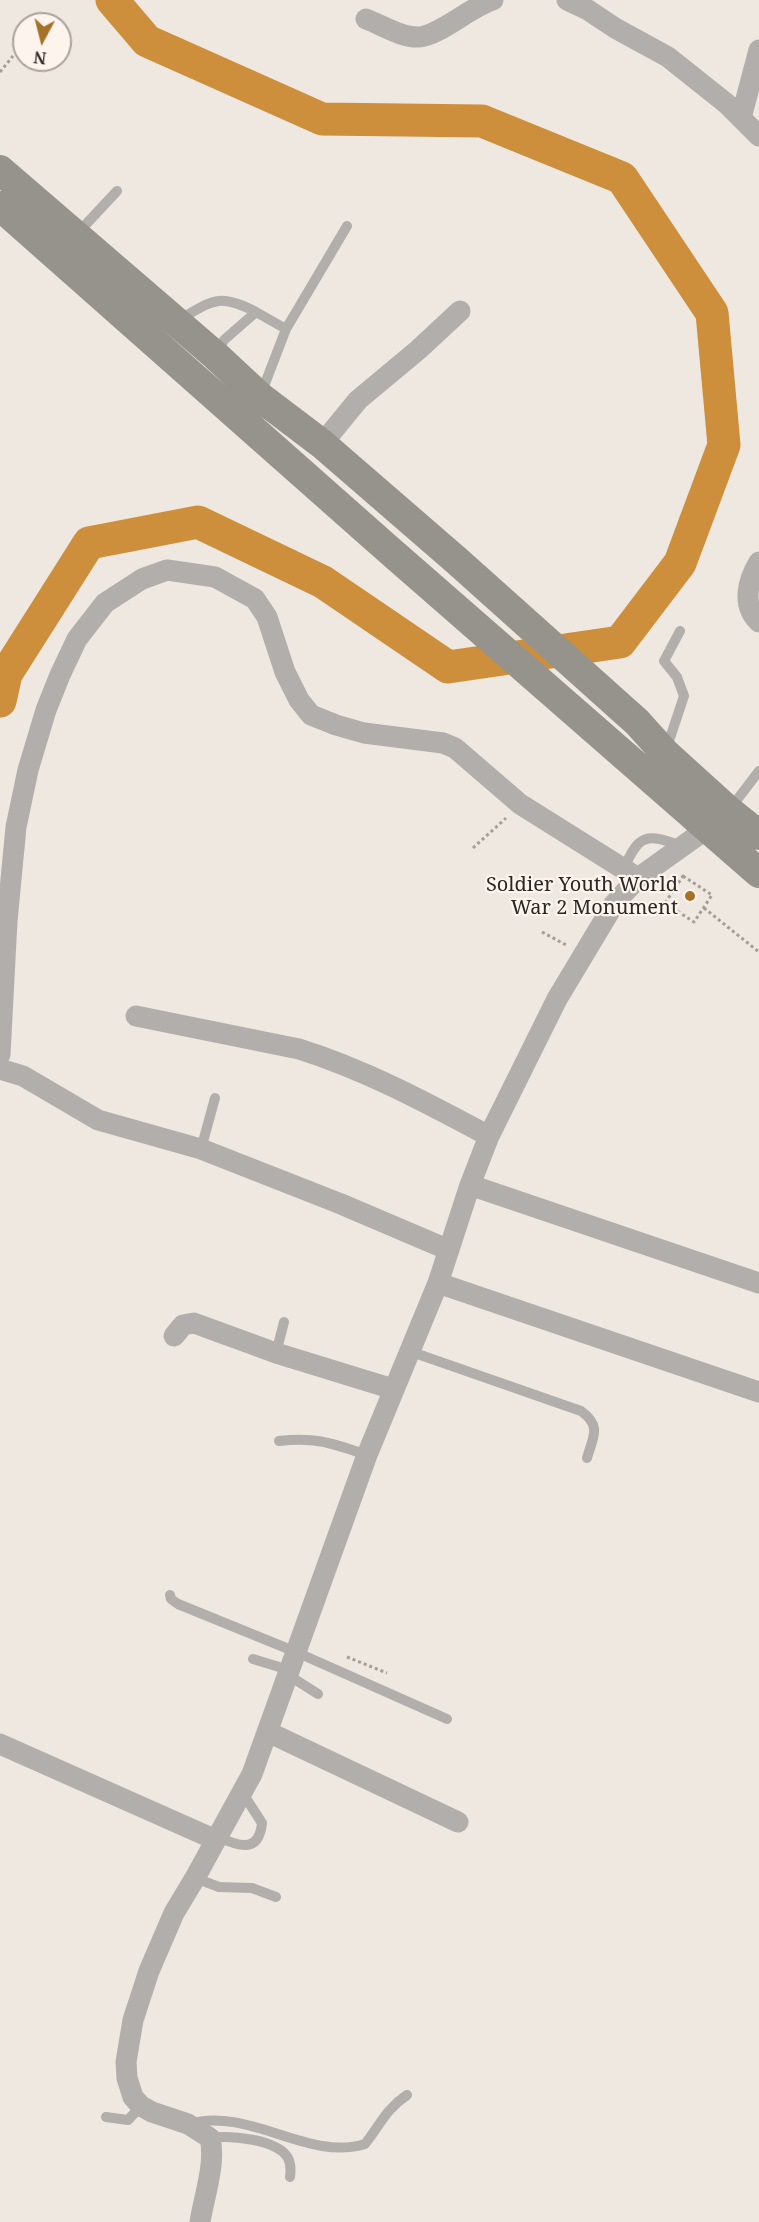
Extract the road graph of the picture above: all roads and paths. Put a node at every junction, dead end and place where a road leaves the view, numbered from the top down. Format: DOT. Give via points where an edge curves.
graph roads {
  1 [pos="493,0"];
  2 [pos="567,0"];
  3 [pos="366,19"];
  4 [pos="759,50"];
  5 [pos="12,57"];
  6 [pos="0,72"];
  7 [pos="741,118"];
  8 [pos="759,136"];
  9 [pos="0,170"];
  10 [pos="117,192"];
  11 [pos="0,206"];
  12 [pos="347,226"];
  13 [pos="76,236"];
  14 [pos="460,311"];
  15 [pos="256,312"];
  16 [pos="176,321"];
  17 [pos="285,329"];
  18 [pos="216,356"];
  19 [pos="260,397"];
  20 [pos="322,444"];
  21 [pos="759,562"];
  22 [pos="759,621"];
  23 [pos="680,631"];
  24 [pos="665,753"];
  25 [pos="759,771"];
  26 [pos="520,804"];
  27 [pos="718,819"];
  28 [pos="759,835"];
  29 [pos="682,846"];
  30 [pos="472,848"];
  31 [pos="759,873"];
  32 [pos="631,874"];
  33 [pos="704,908"];
  34 [pos="542,932"];
  35 [pos="759,952"];
  36 [pos="583,954"];
  37 [pos="136,1016"];
  38 [pos="0,1055"];
  39 [pos="0,1069"];
  40 [pos="215,1098"];
  41 [pos="489,1136"];
  42 [pos="201,1149"];
  43 [pos="470,1185"];
  44 [pos="449,1250"];
  45 [pos="438,1283"];
  46 [pos="759,1283"];
  47 [pos="284,1322"];
  48 [pos="174,1335"];
  49 [pos="409,1351"];
  50 [pos="276,1353"];
  51 [pos="393,1389"];
  52 [pos="759,1392"];
  53 [pos="279,1441"];
  54 [pos="367,1455"];
  55 [pos="587,1458"];
  56 [pos="170,1595"];
  57 [pos="252,1659"];
  58 [pos="291,1666"];
  59 [pos="318,1694"];
  60 [pos="447,1719"];
  61 [pos="268,1732"];
  62 [pos="0,1744"];
  63 [pos="242,1791"];
  64 [pos="458,1822"];
  65 [pos="217,1838"];
  66 [pos="195,1878"];
  67 [pos="276,1897"];
  68 [pos="407,2095"];
  69 [pos="141,2106"];
  70 [pos="106,2117"];
  71 [pos="188,2124"];
  72 [pos="210,2138"];
  73 [pos="291,2177"];
  74 [pos="200,2222"];
  1 -- 3 [label="street" via="441,30 419,37"];
  2 -- 7 [label="street" via="668,57"];
  4 -- 7 [label="street"];
  5 -- 6 [label="path"];
  7 -- 8 [label="street"];
  9 -- 13 [label="main road"];
  10 -- 13 [label="lane"];
  11 -- 27 [label="main road" via="564,703"];
  12 -- 17 [label="lane"];
  13 -- 16 [label="main road"];
  14 -- 20 [label="street" via="358,400"];
  15 -- 16 [label="lane" via="236,302 215,301"];
  15 -- 17 [label="lane"];
  15 -- 18 [label="lane" via="224,340"];
  16 -- 18 [label="main road"];
  17 -- 19 [label="lane"];
  18 -- 19 [label="main road"];
  19 -- 20 [label="main road"];
  20 -- 24 [label="main road" via="637,722"];
  21 -- 22 [label="street" via="748,586 748,601"];
  23 -- 24 [label="lane" via="664,658 684,696"];
  24 -- 27 [label="main road"];
  25 -- 27 [label="lane"];
  26 -- 30 [label="path"];
  26 -- 32 [label="street"];
  26 -- 38 [label="street" via="455,748 364,733 311,715 285,672 267,617 255,598 215,577 167,570 142,579 105,603 77,639 46,710 28,770 16,827"];
  27 -- 28 [label="main road"];
  27 -- 29 [label="street"];
  27 -- 31 [label="main road"];
  29 -- 32 [label="street"];
  29 -- 32 [label="lane" via="662,839 643,839 636,845"];
  32 -- 36 [label="street"];
  33 -- 33 [label="path" via="712,895 683,876 665,903 694,922"];
  33 -- 35 [label="path"];
  34 -- 36 [label="path"];
  36 -- 41 [label="street"];
  37 -- 41 [label="street" via="322,1056 407,1093"];
  39 -- 42 [label="street" via="23,1076 98,1120"];
  40 -- 42 [label="lane"];
  41 -- 43 [label="street"];
  42 -- 44 [label="street"];
  43 -- 44 [label="street"];
  43 -- 46 [label="street"];
  44 -- 45 [label="street"];
  45 -- 49 [label="street"];
  45 -- 52 [label="street"];
  47 -- 50 [label="lane"];
  48 -- 50 [label="street" via="183,1325 194,1323"];
  49 -- 51 [label="street"];
  49 -- 55 [label="lane" via="582,1411 595,1425"];
  50 -- 51 [label="street"];
  51 -- 54 [label="street"];
  53 -- 54 [label="lane" via="305,1438"];
  54 -- 58 [label="street"];
  56 -- 58 [label="lane" via="178,1604"];
  57 -- 58 [label="lane"];
  58 -- 59 [label="lane"];
  58 -- 60 [label="lane"];
  58 -- 61 [label="street"];
  61 -- 63 [label="street"];
  61 -- 64 [label="street"];
  62 -- 65 [label="street"];
  63 -- 65 [label="street"];
  63 -- 65 [label="lane" via="262,1823 259,1838 244,1846"];
  65 -- 66 [label="street"];
  66 -- 67 [label="lane" via="219,1887 252,1888"];
  66 -- 69 [label="street" via="166,1931 133,2020 127,2078 133,2097"];
  68 -- 71 [label="lane" via="384,2115 365,2144 357,2147 318,2144 224,2121 207,2119"];
  69 -- 70 [label="lane" via="128,2120"];
  69 -- 71 [label="street"];
  71 -- 72 [label="street"];
  72 -- 73 [label="lane" via="246,2138 283,2151 289,2160"];
  72 -- 74 [label="street" via="211,2162"];
}
